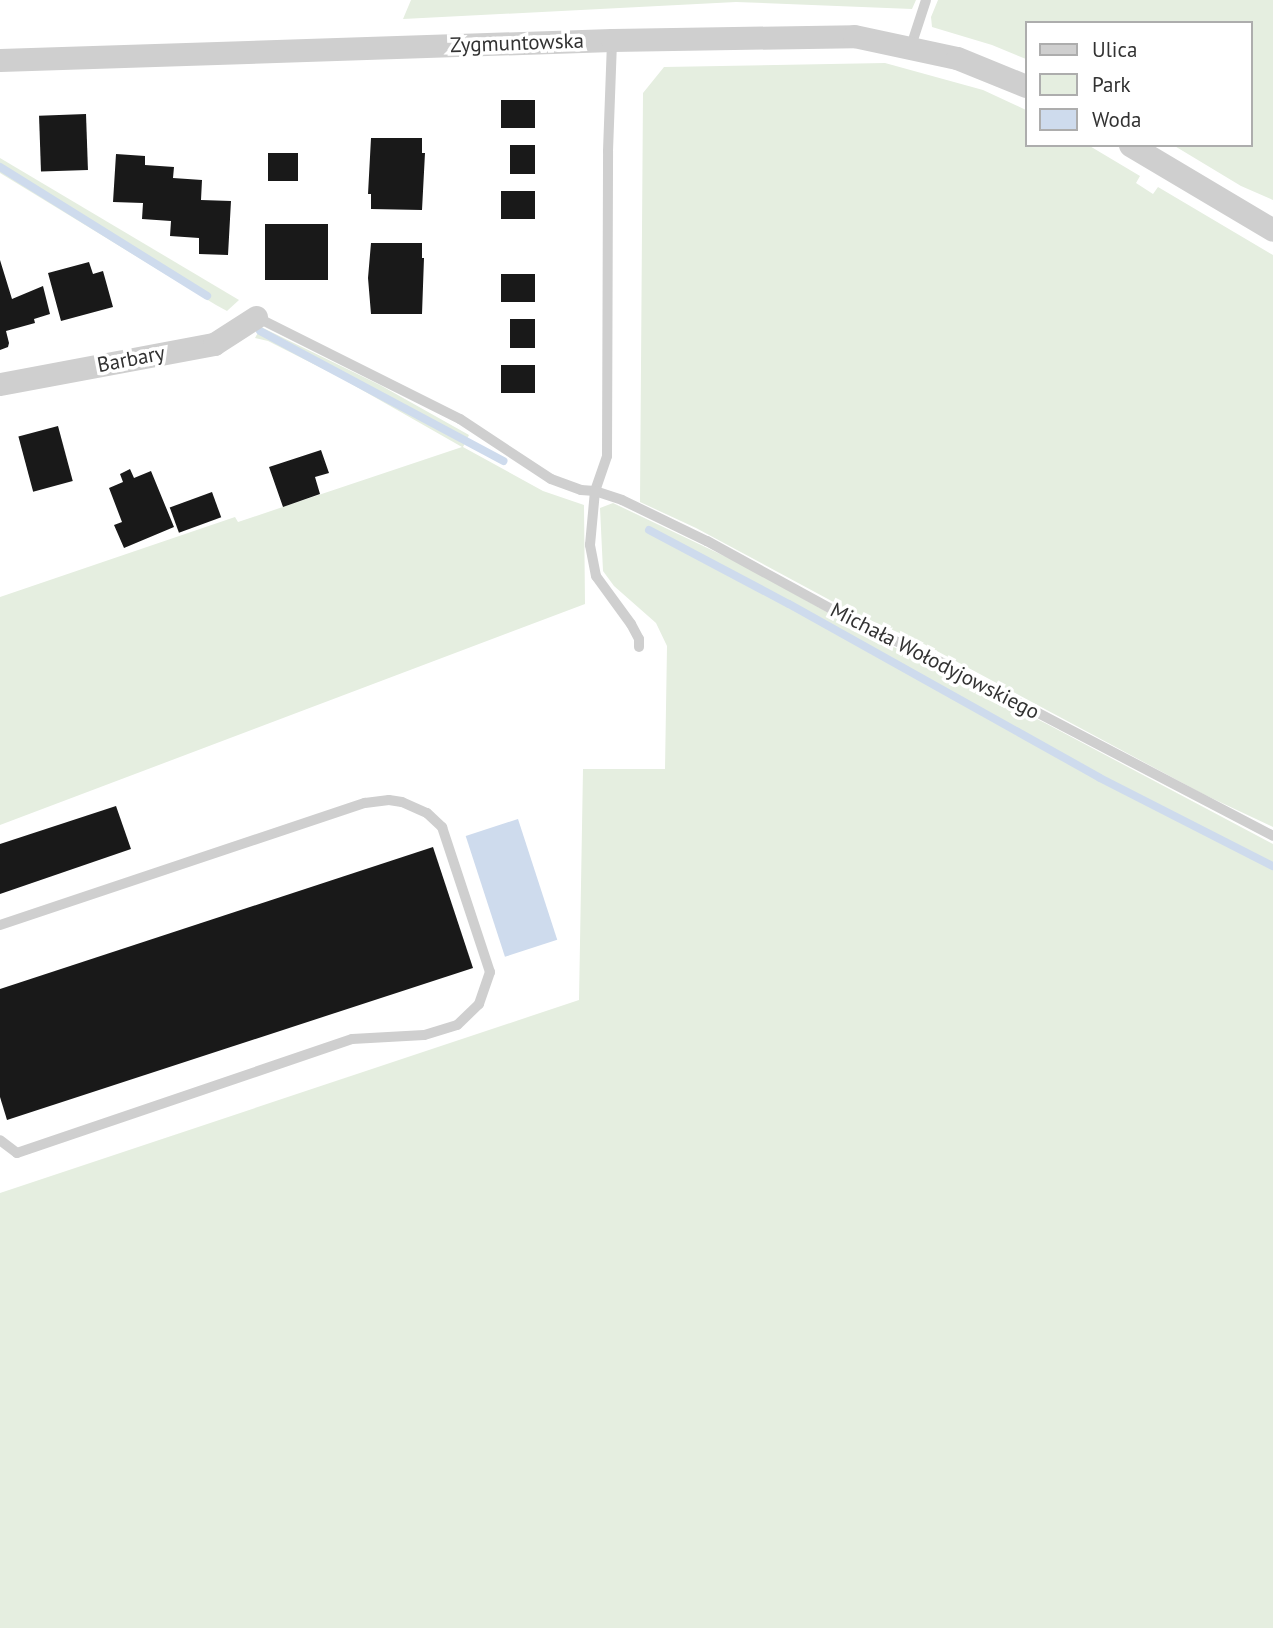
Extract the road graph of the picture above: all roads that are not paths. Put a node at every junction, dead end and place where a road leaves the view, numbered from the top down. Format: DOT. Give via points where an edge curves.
graph roads {
  1 [pos="926,0"];
  2 [pos="612,40"];
  3 [pos="911,46"];
  4 [pos="0,61"];
  5 [pos="1024,85"];
  6 [pos="1132,147"];
  7 [pos="1269,226"];
  8 [pos="256,317"];
  9 [pos="0,384"];
  10 [pos="594,491"];
  11 [pos="639,648"];
  12 [pos="1273,836"];
  13 [pos="0,925"];
  14 [pos="0,1140"];
  1 -- 3 [label="lane"];
  2 -- 3 [label="street, Zygmuntowska" via="854,36"];
  2 -- 4 [label="street, Zygmuntowska"];
  2 -- 10 [label="lane" via="607,456"];
  3 -- 5 [label="street, Zygmuntowska" via="995,71"];
  6 -- 7 [label="street"];
  8 -- 9 [label="street, Barbary" via="214,344"];
  8 -- 10 [label="lane, Michała Wołodyjowskiego" via="460,419 551,479"];
  10 -- 11 [label="lane" via="590,545 596,576 631,624"];
  10 -- 12 [label="lane, Michała Wołodyjowskiego" via="707,541 864,627 931,657"];
  13 -- 14 [label="lane" via="365,803 389,800 426,813 442,827 490,972 479,1004 457,1025 424,1035 352,1039 18,1153"];
}
